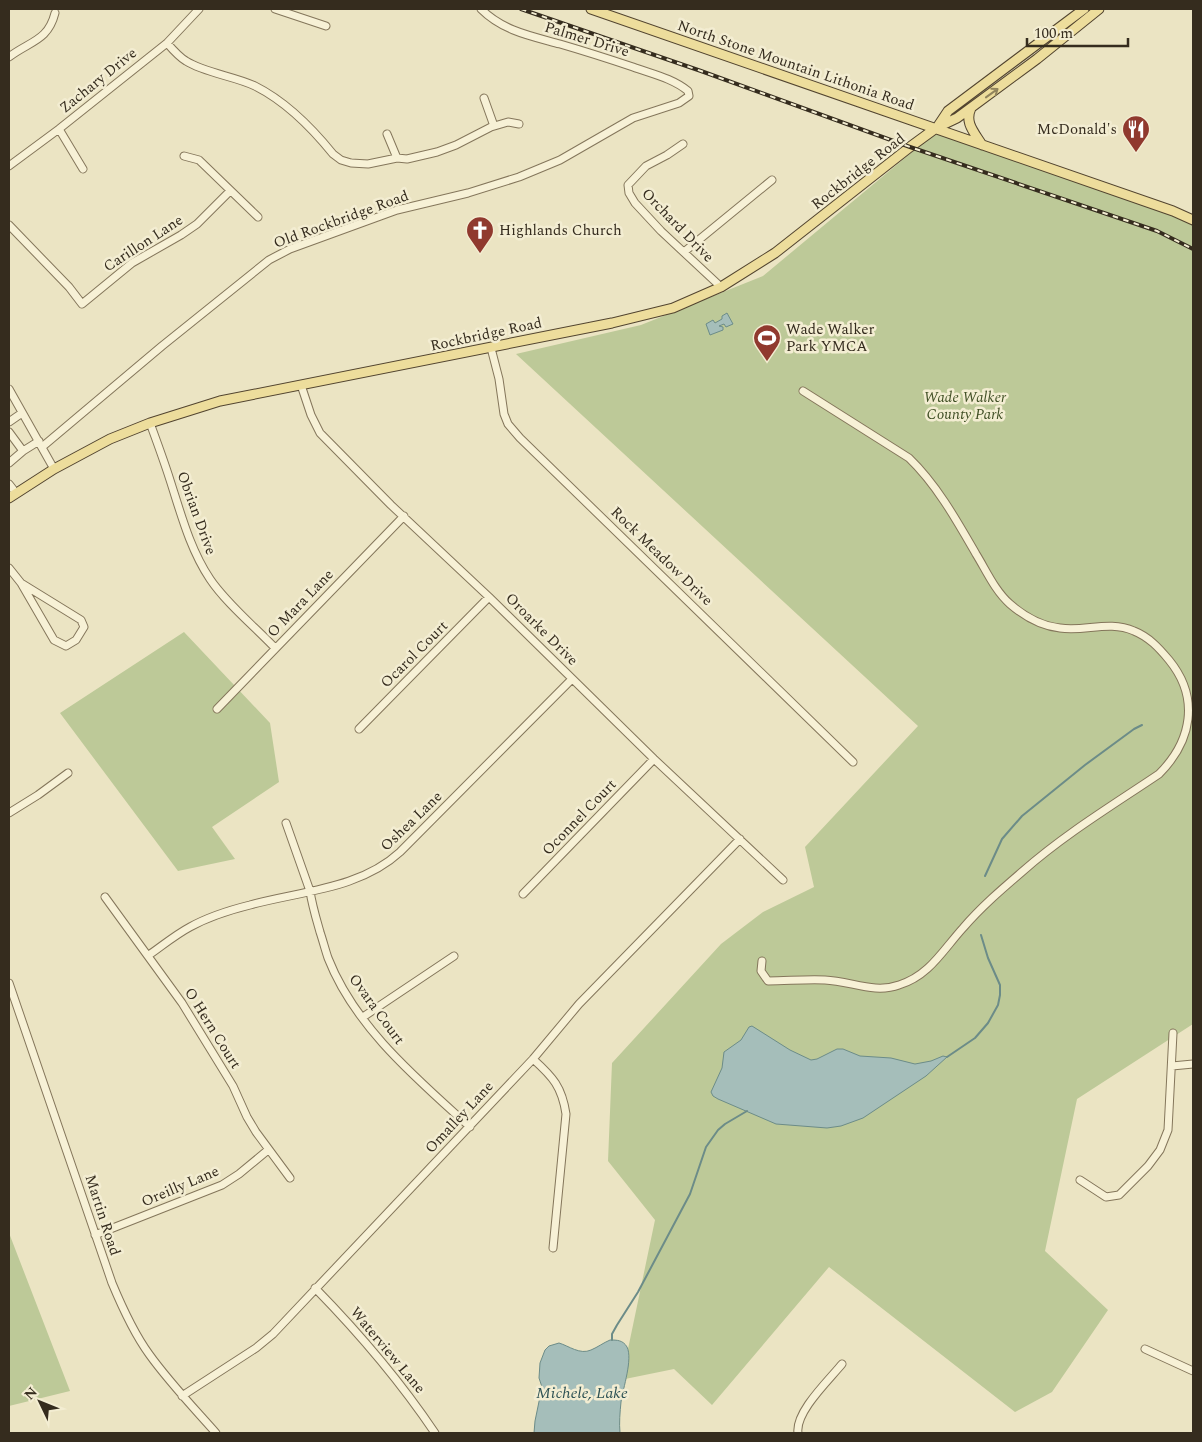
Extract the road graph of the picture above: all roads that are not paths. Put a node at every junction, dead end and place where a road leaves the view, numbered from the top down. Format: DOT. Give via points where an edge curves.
graph roads {
  1 [pos="199,9"];
  2 [pos="274,9"];
  3 [pos="481,9"];
  4 [pos="591,9"];
  5 [pos="1084,9"];
  6 [pos="1099,9"];
  7 [pos="55,13"];
  8 [pos="326,26"];
  9 [pos="167,43"];
  10 [pos="10,53"];
  11 [pos="688,91"];
  12 [pos="484,98"];
  13 [pos="971,108"];
  14 [pos="519,124"];
  15 [pos="494,126"];
  16 [pos="936,128"];
  17 [pos="59,129"];
  18 [pos="387,134"];
  19 [pos="683,144"];
  20 [pos="982,145"];
  21 [pos="184,156"];
  22 [pos="397,158"];
  23 [pos="9,166"];
  24 [pos="83,169"];
  25 [pos="772,180"];
  26 [pos="230,191"];
  27 [pos="258,217"];
  28 [pos="1193,220"];
  29 [pos="9,225"];
  30 [pos="684,252"];
  31 [pos="721,287"];
  32 [pos="490,348"];
  33 [pos="301,385"];
  34 [pos="9,389"];
  35 [pos="803,391"];
  36 [pos="22,413"];
  37 [pos="9,422"];
  38 [pos="150,422"];
  39 [pos="9,432"];
  40 [pos="41,444"];
  41 [pos="23,451"];
  42 [pos="9,463"];
  43 [pos="54,469"];
  44 [pos="9,484"];
  45 [pos="12,496"];
  46 [pos="404,516"];
  47 [pos="9,568"];
  48 [pos="21,583"];
  49 [pos="489,597"];
  50 [pos="275,648"];
  51 [pos="572,678"];
  52 [pos="217,710"];
  53 [pos="359,730"];
  54 [pos="654,759"];
  55 [pos="853,762"];
  56 [pos="68,773"];
  57 [pos="9,813"];
  58 [pos="286,823"];
  59 [pos="740,839"];
  60 [pos="783,880"];
  61 [pos="310,891"];
  62 [pos="523,894"];
  63 [pos="105,897"];
  64 [pos="149,956"];
  65 [pos="454,956"];
  66 [pos="762,961"];
  67 [pos="9,983"];
  68 [pos="363,1017"];
  69 [pos="1173,1033"];
  70 [pos="533,1059"];
  71 [pos="1193,1064"];
  72 [pos="1172,1066"];
  73 [pos="470,1127"];
  74 [pos="268,1150"];
  75 [pos="290,1178"];
  76 [pos="1080,1180"];
  77 [pos="95,1235"];
  78 [pos="553,1248"];
  79 [pos="315,1288"];
  80 [pos="1145,1349"];
  81 [pos="842,1364"];
  82 [pos="1193,1371"];
  83 [pos="182,1396"];
  84 [pos="216,1433"];
  85 [pos="435,1433"];
  86 [pos="798,1433"];
  1 -- 9 [label="street, Zachary Drive"];
  2 -- 8 [label="street"];
  3 -- 11 [label="street, Palmer Drive" via="502,25 526,35 671,80"];
  4 -- 16 [label="main road, North Stone Mountain Lithonia Road"];
  5 -- 16 [label="main road, Rockbridge Road" via="948,112"];
  13 -- 6 [label="main road, Rockbridge Road, one-way"];
  7 -- 10 [label="street" via="46,34"];
  9 -- 17 [label="street, Zachary Drive"];
  9 -- 22 [label="street" via="188,62 247,83 274,97 341,160 368,164"];
  11 -- 40 [label="street, Old Rockbridge Road" via="689,96 679,103 634,118 560,160 519,177 397,210 290,249 269,260"];
  12 -- 15 [label="street"];
  13 -- 16 [label="main road, Rockbridge Road"];
  13 -- 20 [label="main road" via="968,121"];
  14 -- 15 [label="street" via="508,122"];
  15 -- 22 [label="street" via="437,152"];
  16 -- 20 [label="main road, North Stone Mountain Lithonia Road"];
  16 -- 31 [label="main road, Rockbridge Road" via="775,253"];
  17 -- 23 [label="street, Zachary Drive"];
  17 -- 24 [label="street"];
  18 -- 22 [label="street"];
  19 -- 30 [label="street, Orchard Drive" via="646,166 628,185 635,203"];
  20 -- 28 [label="main road, North Stone Mountain Lithonia Road"];
  21 -- 26 [label="street" via="199,160"];
  25 -- 30 [label="street"];
  26 -- 27 [label="street"];
  26 -- 29 [label="street, Carillon Lane" via="197,224 132,263 82,304"];
  30 -- 31 [label="street, Orchard Drive"];
  31 -- 32 [label="main road, Rockbridge Road" via="673,308"];
  32 -- 33 [label="main road, Rockbridge Road"];
  32 -- 55 [label="street, Rock Meadow Drive" via="504,414 520,438"];
  33 -- 38 [label="main road, Rockbridge Road" via="220,401"];
  33 -- 46 [label="street, Oroarke Drive" via="320,433"];
  34 -- 36 [label="street"];
  35 -- 66 [label="street" via="867,430 920,468 1008,603 1036,623 1060,629 1114,626 1151,640 1182,679 1188,698 1188,719 1180,748 1159,774 1025,869 978,912 932,965 916,978 898,986 875,989 826,980 768,981 761,972"];
  36 -- 37 [label="street"];
  36 -- 40 [label="street"];
  38 -- 43 [label="main road, Rockbridge Road" via="110,438"];
  38 -- 50 [label="street, Obrian Drive" via="199,562 210,580"];
  39 -- 41 [label="street"];
  40 -- 41 [label="street"];
  40 -- 43 [label="street"];
  41 -- 42 [label="street"];
  43 -- 45 [label="main road, Rockbridge Road"];
  44 -- 45 [label="street"];
  46 -- 49 [label="street, Oroarke Drive"];
  46 -- 50 [label="street, O Mara Lane"];
  47 -- 48 [label="street"];
  48 -- 48 [label="street" via="54,640 66,646 76,640 84,627 81,620"];
  49 -- 51 [label="street, Oroarke Drive"];
  49 -- 53 [label="street, Ocarol Court"];
  50 -- 52 [label="street, O Mara Lane"];
  51 -- 54 [label="street, Oroarke Drive"];
  51 -- 61 [label="street, Oshea Lane" via="393,859 367,875"];
  54 -- 59 [label="street, Oroarke Drive"];
  54 -- 62 [label="street, Oconnel Court"];
  56 -- 57 [label="street"];
  58 -- 61 [label="street, Ovara Court"];
  59 -- 60 [label="street, Oroarke Drive"];
  59 -- 70 [label="street, Omalley Lane" via="579,1004"];
  61 -- 64 [label="street, Oshea Lane" via="250,905 189,927"];
  61 -- 68 [label="street, Ovara Court" via="328,958"];
  63 -- 64 [label="street, O Hern Court"];
  64 -- 74 [label="street, O Hern Court" via="209,1046"];
  65 -- 68 [label="street"];
  67 -- 77 [label="street, Martin Road"];
  68 -- 73 [label="street, Ovara Court" via="402,1064"];
  69 -- 72 [label="street"];
  70 -- 73 [label="street, Omalley Lane"];
  70 -- 78 [label="street" via="556,1082 566,1114"];
  71 -- 72 [label="street"];
  72 -- 76 [label="street" via="1168,1130 1160,1150 1148,1166 1119,1195 1106,1196"];
  73 -- 79 [label="street, Omalley Lane"];
  74 -- 75 [label="street, O Hern Court"];
  74 -- 77 [label="street, Oreilly Lane" via="222,1185"];
  77 -- 83 [label="street, Martin Road" via="130,1324"];
  79 -- 83 [label="street, Omalley Lane" via="256,1348"];
  79 -- 85 [label="street, Waterview Lane" via="364,1342"];
  80 -- 82 [label="street"];
  81 -- 86 [label="street" via="803,1411"];
  83 -- 84 [label="street, Martin Road"];
}
